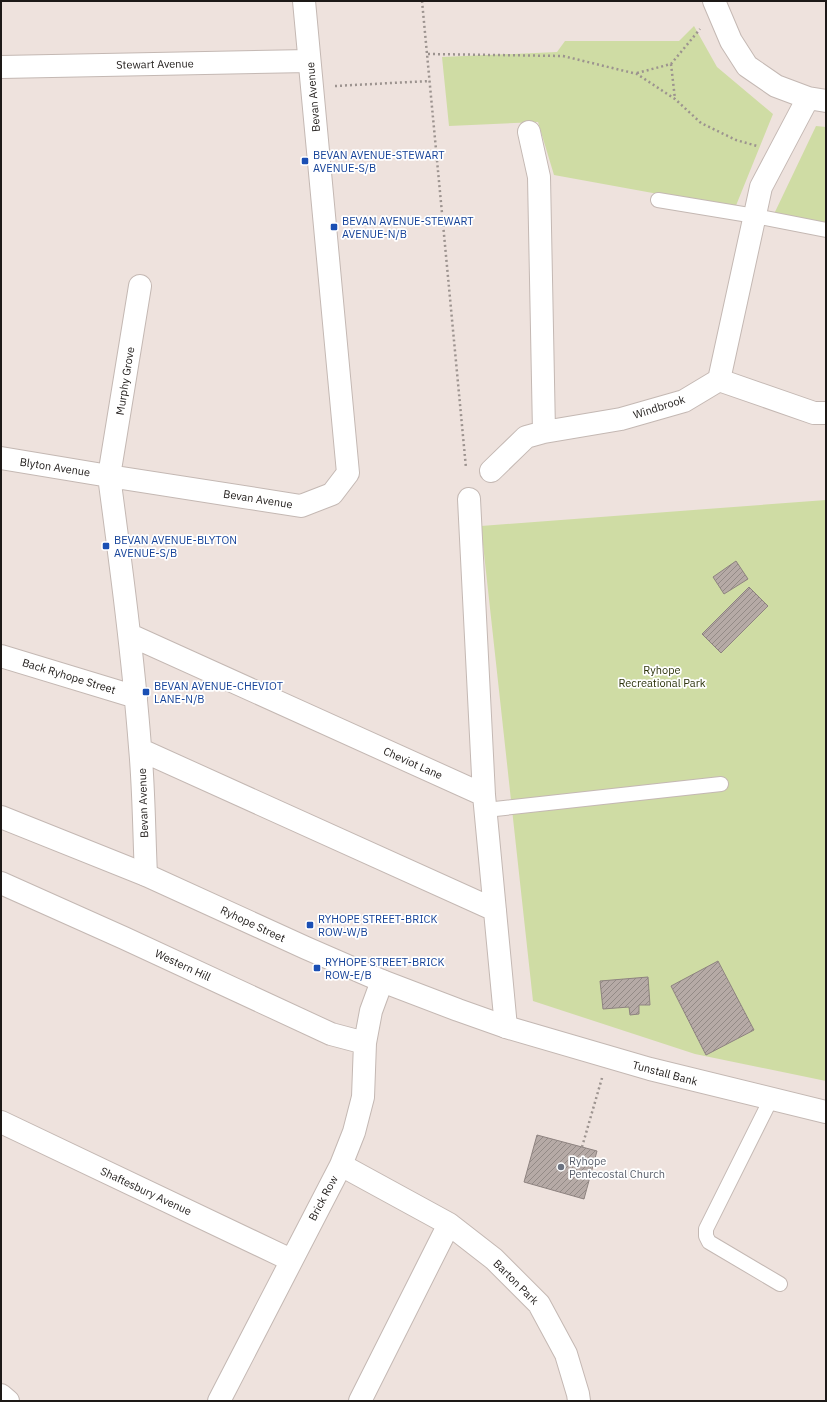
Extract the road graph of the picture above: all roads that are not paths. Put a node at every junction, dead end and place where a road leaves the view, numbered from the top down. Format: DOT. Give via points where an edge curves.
graph roads {
  1 [pos="304,1"];
  2 [pos="716,4"];
  3 [pos="309,61"];
  4 [pos="1,67"];
  5 [pos="817,100"];
  6 [pos="529,132"];
  7 [pos="658,200"];
  8 [pos="755,216"];
  9 [pos="826,230"];
  10 [pos="140,286"];
  11 [pos="719,380"];
  12 [pos="826,413"];
  13 [pos="544,432"];
  14 [pos="1,458"];
  15 [pos="491,471"];
  16 [pos="109,476"];
  17 [pos="469,499"];
  18 [pos="130,635"];
  19 [pos="1,656"];
  20 [pos="136,697"];
  21 [pos="140,750"];
  22 [pos="721,784"];
  23 [pos="485,802"];
  24 [pos="1,817"];
  25 [pos="146,875"];
  26 [pos="1,883"];
  27 [pos="495,910"];
  28 [pos="382,981"];
  29 [pos="506,1027"];
  30 [pos="365,1043"];
  31 [pos="771,1099"];
  32 [pos="826,1112"];
  33 [pos="1,1122"];
  34 [pos="341,1165"];
  35 [pos="449,1224"];
  36 [pos="291,1260"];
  37 [pos="780,1284"];
  38 [pos="1,1395"];
  39 [pos="8,1401"];
  40 [pos="219,1401"];
  41 [pos="360,1401"];
  42 [pos="579,1401"];
  1 -- 3 [label="street, Bevan Avenue"];
  2 -- 5 [label="street" via="731,41 747,66 776,86"];
  3 -- 4 [label="street, Stewart Avenue"];
  3 -- 16 [label="street, Bevan Avenue" via="348,472 332,494 301,506"];
  5 -- 8 [label="street" via="780,152 761,188"];
  6 -- 13 [label="street" via="539,177"];
  7 -- 8 [label="lane"];
  8 -- 9 [label="lane"];
  8 -- 11 [label="street"];
  10 -- 16 [label="street, Murphy Grove"];
  11 -- 12 [label="street" via="814,413"];
  11 -- 13 [label="street, Windbrook" via="684,401 621,419"];
  13 -- 15 [label="street, Windbrook" via="526,437"];
  14 -- 16 [label="street, Blyton Avenue"];
  16 -- 18 [label="street, Bevan Avenue"];
  17 -- 23 [label="street"];
  18 -- 20 [label="street, Bevan Avenue"];
  18 -- 23 [label="street, Cheviot Lane"];
  19 -- 20 [label="street, Back Ryhope Street"];
  20 -- 21 [label="street, Bevan Avenue"];
  21 -- 25 [label="street, Bevan Avenue"];
  21 -- 27 [label="street"];
  22 -- 23 [label="lane"];
  23 -- 27 [label="street"];
  24 -- 25 [label="street, Ryhope Street"];
  25 -- 28 [label="street, Ryhope Street"];
  26 -- 30 [label="street, Western Hill" via="331,1034"];
  27 -- 29 [label="street"];
  28 -- 29 [label="street, Ryhope Street"];
  28 -- 30 [label="street, Brick Row" via="371,1011"];
  29 -- 31 [label="street, Tunstall Bank" via="650,1069"];
  30 -- 34 [label="street, Brick Row" via="363,1097 354,1132"];
  31 -- 32 [label="street, Tunstall Bank"];
  31 -- 37 [label="lane" via="706,1229 706,1236 709,1242"];
  33 -- 36 [label="street, Shaftesbury Avenue"];
  34 -- 35 [label="street, Barton Park"];
  34 -- 36 [label="street, Brick Row"];
  35 -- 41 [label="street"];
  35 -- 42 [label="street, Barton Park" via="494,1259 539,1304 566,1354"];
  36 -- 40 [label="street, Brick Row"];
  38 -- 39 [label="street"];
}
